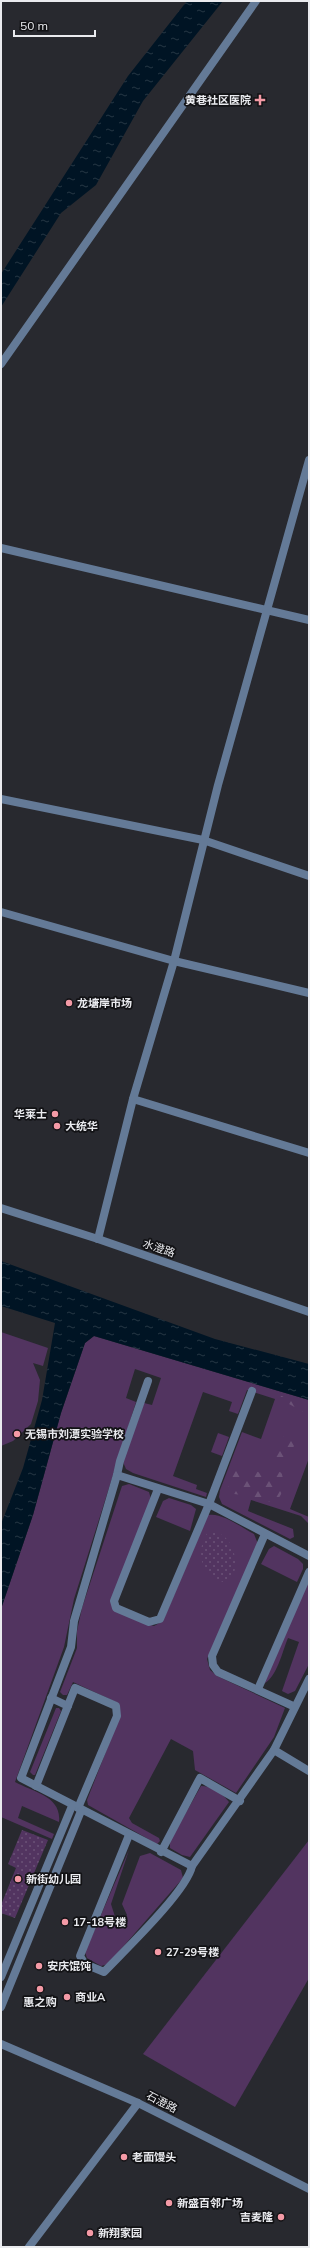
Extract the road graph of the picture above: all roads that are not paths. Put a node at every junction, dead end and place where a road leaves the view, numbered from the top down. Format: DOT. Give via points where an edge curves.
graph roads {
  1 [pos="256,1"];
  2 [pos="1,364"];
  3 [pos="309,460"];
  4 [pos="1,548"];
  5 [pos="268,611"];
  6 [pos="309,620"];
  7 [pos="1,799"];
  8 [pos="203,840"];
  9 [pos="309,876"];
  10 [pos="1,912"];
  11 [pos="174,961"];
  12 [pos="309,993"];
  13 [pos="134,1099"];
  14 [pos="309,1153"];
  15 [pos="1,1208"];
  16 [pos="98,1238"];
  17 [pos="309,1312"];
  18 [pos="148,1381"];
  19 [pos="252,1391"];
  20 [pos="117,1475"];
  21 [pos="158,1489"];
  22 [pos="209,1504"];
  23 [pos="265,1534"];
  24 [pos="309,1556"];
  25 [pos="309,1572"];
  26 [pos="309,1679"];
  27 [pos="258,1689"];
  28 [pos="51,1698"];
  29 [pos="68,1706"];
  30 [pos="294,1706"];
  31 [pos="274,1750"];
  32 [pos="309,1771"];
  33 [pos="36,1786"];
  34 [pos="240,1801"];
  35 [pos="77,1808"];
  36 [pos="129,1835"];
  37 [pos="161,1852"];
  38 [pos="192,1866"];
  39 [pos="1,1977"];
  40 [pos="1,2007"];
  41 [pos="1,2044"];
  42 [pos="138,2103"];
  43 [pos="309,2189"];
  44 [pos="29,2247"];
  1 -- 2 [label="street"];
  3 -- 5 [label="street"];
  4 -- 5 [label="street"];
  5 -- 6 [label="street"];
  5 -- 8 [label="street"];
  7 -- 8 [label="street"];
  8 -- 9 [label="street"];
  8 -- 11 [label="street"];
  10 -- 11 [label="street"];
  11 -- 12 [label="street"];
  11 -- 13 [label="street"];
  13 -- 14 [label="street"];
  13 -- 16 [label="street"];
  15 -- 16 [label="street, 水澄路"];
  16 -- 17 [label="street, 水澄路"];
  18 -- 20 [label="street"];
  19 -- 22 [label="street"];
  20 -- 21 [label="street"];
  20 -- 28 [label="street" via="74,1621 71,1647"];
  21 -- 22 [label="street"];
  21 -- 22 [label="street" via="114,1600 116,1608 149,1622 160,1619"];
  22 -- 23 [label="street"];
  23 -- 24 [label="street"];
  23 -- 27 [label="street" via="212,1656 213,1665 218,1672"];
  25 -- 27 [label="street"];
  26 -- 31 [label="street"];
  27 -- 30 [label="street"];
  28 -- 29 [label="street"];
  28 -- 33 [label="street" via="21,1778"];
  29 -- 33 [label="street"];
  29 -- 35 [label="street" via="75,1688 107,1701 116,1706 117,1710 117,1716"];
  31 -- 32 [label="street"];
  31 -- 34 [label="street"];
  33 -- 35 [label="street"];
  34 -- 37 [label="street" via="200,1778"];
  34 -- 38 [label="street"];
  35 -- 36 [label="street"];
  35 -- 39 [label="street"];
  35 -- 40 [label="street"];
  36 -- 37 [label="street"];
  36 -- 38 [label="street" via="80,1956 85,1964 104,1972 158,1915 190,1876"];
  37 -- 38 [label="street"];
  41 -- 42 [label="street, 石澄路"];
  42 -- 43 [label="street, 石澄路"];
  42 -- 44 [label="street"];
}
